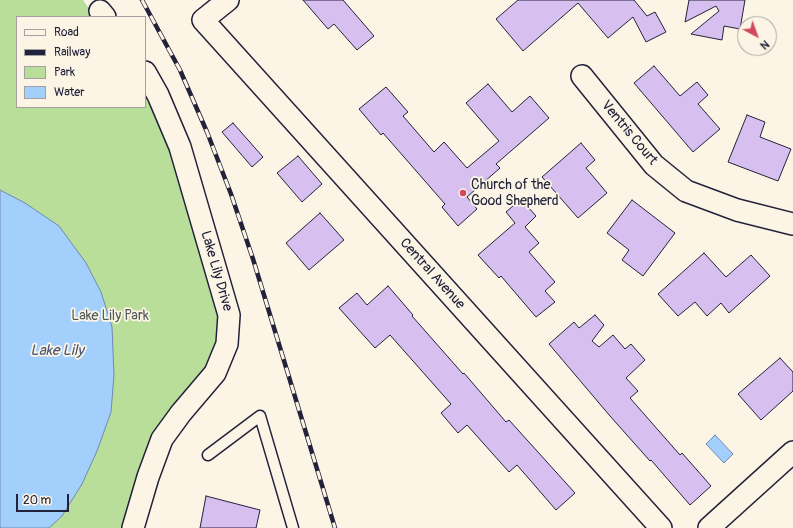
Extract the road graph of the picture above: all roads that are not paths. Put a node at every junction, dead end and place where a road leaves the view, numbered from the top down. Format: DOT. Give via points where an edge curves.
graph roads {
  1 [pos="228,0"];
  2 [pos="146,74"];
  3 [pos="582,76"];
  4 [pos="793,224"];
  5 [pos="793,452"];
  6 [pos="208,454"];
  7 [pos="133,528"];
  8 [pos="293,528"];
  9 [pos="661,528"];
  10 [pos="709,528"];
  1 -- 9 [label="street, Central Avenue" via="203,20"];
  2 -- 7 [label="street, Lake Lily Drive" via="180,147 229,315 227,344 214,373 162,439"];
  3 -- 4 [label="street, Ventris Court" via="654,165 686,191 738,210"];
  5 -- 10 [label="street"];
  6 -- 8 [label="lane" via="260,416"];
}
